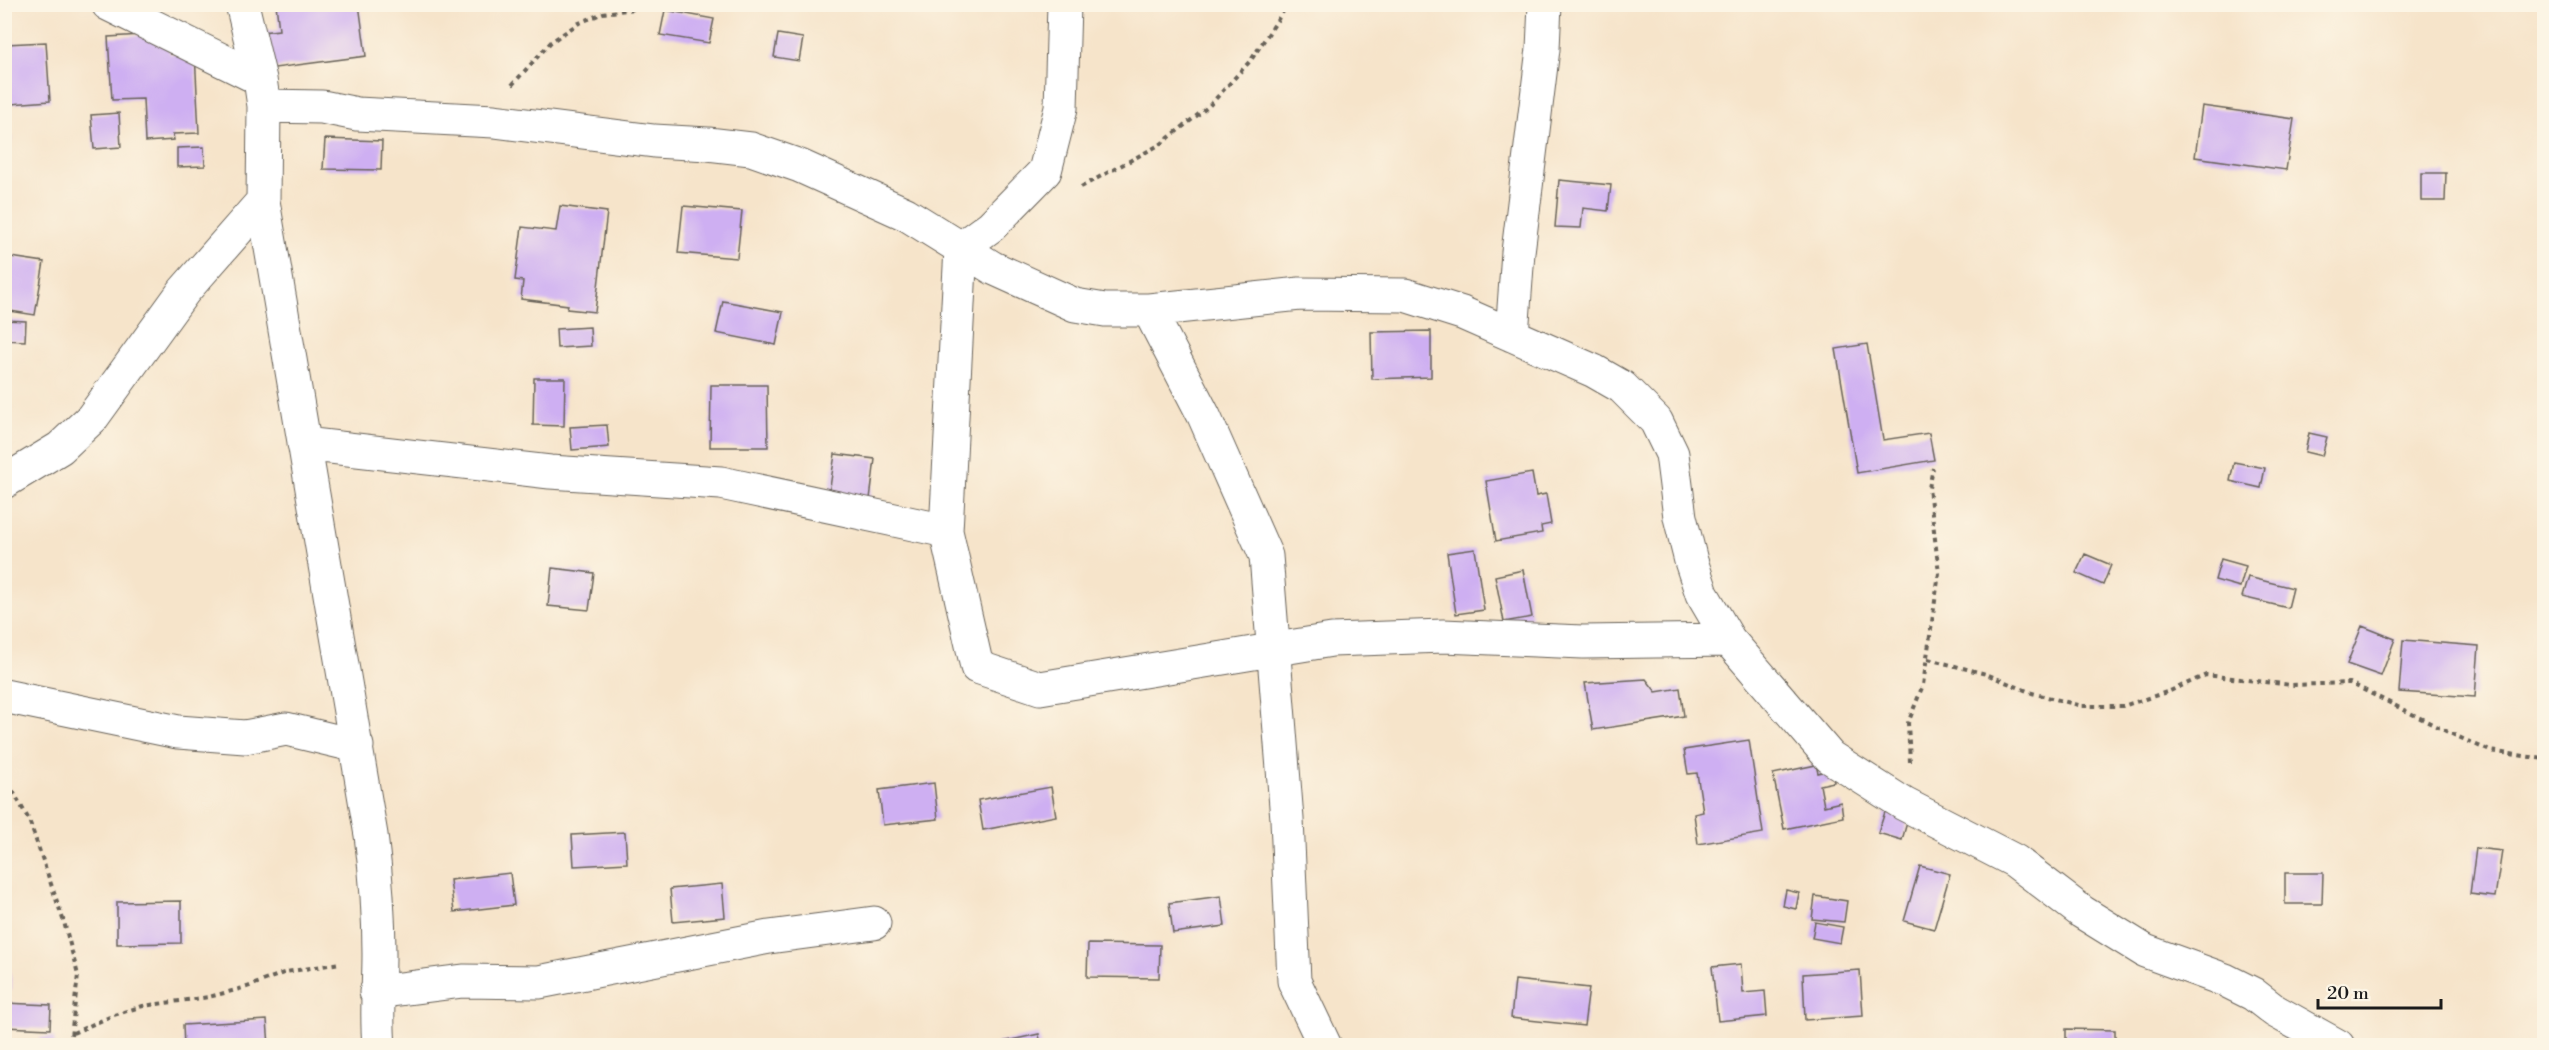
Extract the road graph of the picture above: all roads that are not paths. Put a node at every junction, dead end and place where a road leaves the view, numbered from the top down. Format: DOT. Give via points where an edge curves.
graph roads {
  1 [pos="108,4"];
  2 [pos="242,4"];
  3 [pos="1064,4"];
  4 [pos="1545,4"];
  5 [pos="262,93"];
  6 [pos="264,201"];
  7 [pos="961,249"];
  8 [pos="1149,310"];
  9 [pos="1512,335"];
  10 [pos="304,444"];
  11 [pos="4,482"];
  12 [pos="946,531"];
  13 [pos="1729,640"];
  14 [pos="1273,650"];
  15 [pos="4,696"];
  16 [pos="357,746"];
  17 [pos="874,923"];
  18 [pos="376,992"];
  19 [pos="2322,1041"];
  20 [pos="379,1046"];
  21 [pos="1325,1046"];
  1 -- 5 [label="street"];
  2 -- 5 [label="street"];
  3 -- 7 [label="street" via="1061,108 1045,171 991,226"];
  4 -- 9 [label="street"];
  5 -- 6 [label="street"];
  5 -- 7 [label="street" via="357,114 476,120 751,149 800,166 906,214"];
  6 -- 10 [label="street"];
  6 -- 11 [label="street" via="184,291 92,418 60,448"];
  7 -- 8 [label="street" via="1075,305"];
  7 -- 12 [label="street"];
  8 -- 9 [label="street" via="1300,294 1405,295 1462,313"];
  8 -- 14 [label="street" via="1204,416 1266,556"];
  9 -- 13 [label="street" via="1622,387 1656,421 1672,454 1690,561 1702,594"];
  10 -- 12 [label="street" via="550,472 721,483"];
  10 -- 16 [label="street"];
  12 -- 14 [label="street" via="977,667 1040,688"];
  13 -- 14 [label="street" via="1583,642 1443,636 1332,640"];
  13 -- 19 [label="street" via="1830,757 1904,804 2015,861 2082,912 2145,951 2253,994"];
  14 -- 21 [label="street" via="1287,819 1294,981"];
  15 -- 16 [label="street" via="178,732 245,737 286,729"];
  16 -- 18 [label="street" via="378,891"];
  17 -- 18 [label="street" via="769,937 539,982 463,981"];
  18 -- 20 [label="street"];
}
